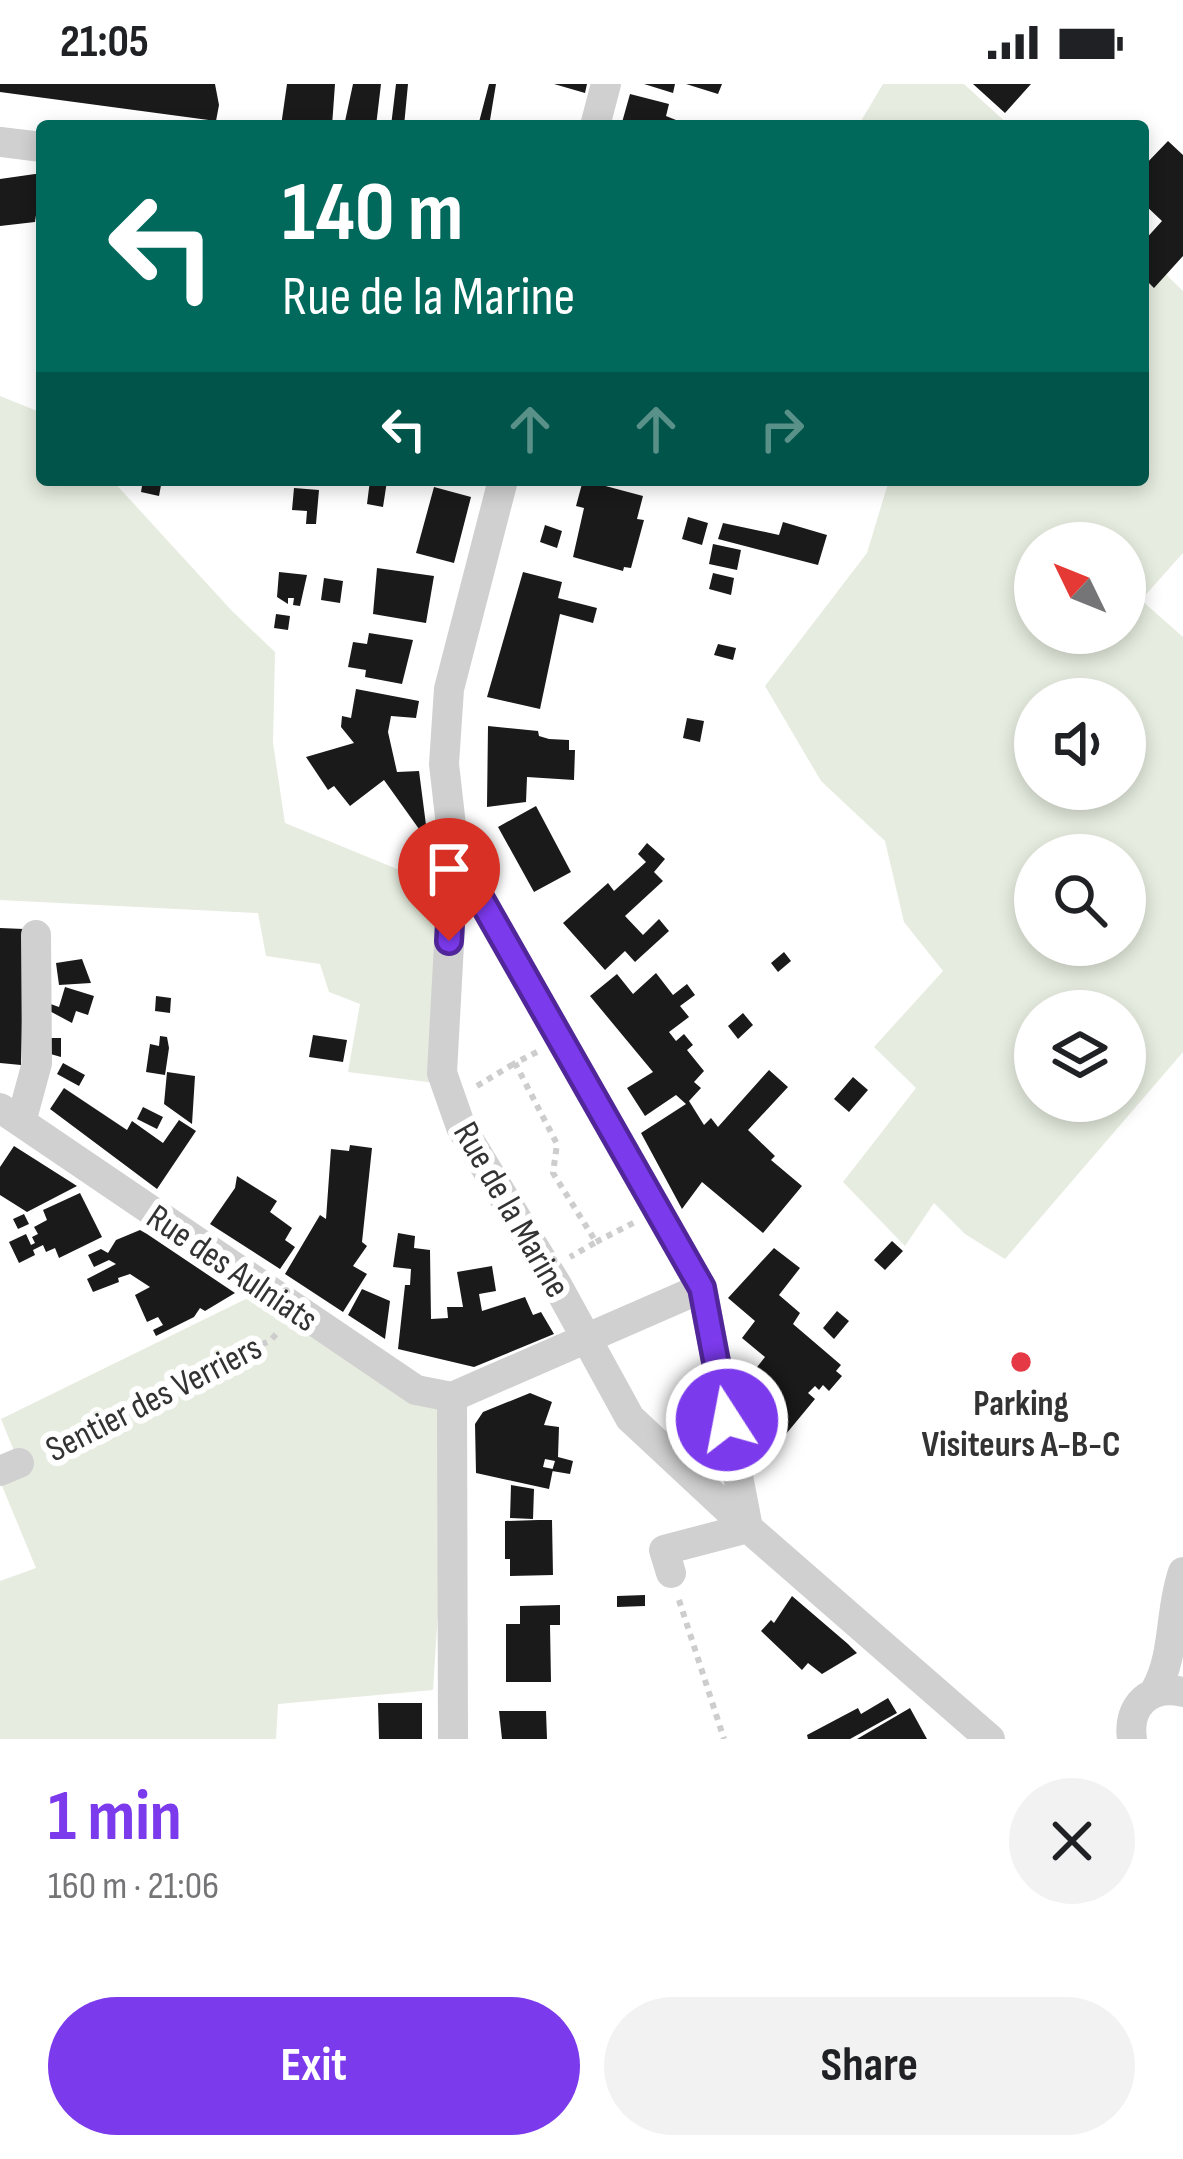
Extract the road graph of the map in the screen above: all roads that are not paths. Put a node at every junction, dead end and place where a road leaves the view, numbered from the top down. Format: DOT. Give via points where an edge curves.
graph roads {
  1 [pos="606,84"];
  2 [pos="597,120"];
  3 [pos="0,142"];
  4 [pos="36,145"];
  5 [pos="501,486"];
  6 [pos="454,852"];
  7 [pos="36,935"];
  8 [pos="10,1115"];
  9 [pos="702,1288"];
  10 [pos="587,1338"];
  11 [pos="452,1397"];
  12 [pos="748,1528"];
  13 [pos="1183,1572"];
  14 [pos="671,1573"];
  15 [pos="1169,1691"];
  16 [pos="453,1739"];
  17 [pos="990,1739"];
  18 [pos="1132,1739"];
  1 -- 2 [label="street"];
  3 -- 4 [label="street"];
  5 -- 6 [label="street, Rue de la Marine" via="449,689 445,764"];
  6 -- 9 [label="street"];
  6 -- 10 [label="street, Rue de la Marine" via="442,1073 461,1127"];
  7 -- 8 [label="street, Rue des Aulniats" via="37,1063"];
  8 -- 11 [label="street, Rue des Aulniats" via="416,1390"];
  9 -- 10 [label="street"];
  9 -- 12 [label="street"];
  10 -- 11 [label="street"];
  10 -- 12 [label="street, Rue de la Marine" via="630,1418"];
  11 -- 16 [label="street"];
  12 -- 14 [label="street" via="664,1550"];
  12 -- 17 [label="street, Rue de la Marine"];
  13 -- 15 [label="street"];
  15 -- 18 [label="street" via="1133,1712"];
}
